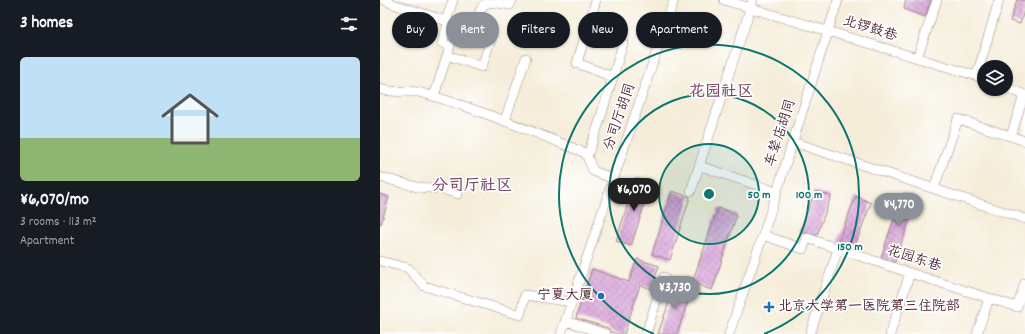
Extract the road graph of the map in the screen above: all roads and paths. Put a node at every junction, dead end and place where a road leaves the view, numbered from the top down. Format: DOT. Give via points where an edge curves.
graph roads {
  1 [pos="384,0"];
  2 [pos="453,0"];
  3 [pos="512,0"];
  4 [pos="596,0"];
  5 [pos="674,0"];
  6 [pos="724,0"];
  7 [pos="838,0"];
  8 [pos="937,0"];
  9 [pos="999,0"];
  10 [pos="751,4"];
  11 [pos="450,12"];
  12 [pos="479,12"];
  13 [pos="446,22"];
  14 [pos="446,26"];
  15 [pos="828,31"];
  16 [pos="446,44"];
  17 [pos="449,48"];
  18 [pos="488,48"];
  19 [pos="622,48"];
  20 [pos="447,55"];
  21 [pos="526,58"];
  22 [pos="917,58"];
  23 [pos="984,60"];
  24 [pos="977,76"];
  25 [pos="613,77"];
  26 [pos="380,89"];
  27 [pos="1013,90"];
  28 [pos="1025,95"];
  29 [pos="434,96"];
  30 [pos="505,120"];
  31 [pos="1011,136"];
  32 [pos="1025,141"];
  33 [pos="793,142"];
  34 [pos="588,154"];
  35 [pos="700,166"];
  36 [pos="380,177"];
  37 [pos="614,179"];
  38 [pos="934,188"];
  39 [pos="692,191"];
  40 [pos="777,192"];
  41 [pos="458,194"];
  42 [pos="1025,219"];
  43 [pos="763,236"];
  44 [pos="838,249"];
  45 [pos="380,261"];
  46 [pos="910,273"];
  47 [pos="664,278"];
  48 [pos="1025,283"];
  49 [pos="989,298"];
  50 [pos="572,302"];
  51 [pos="566,321"];
  52 [pos="561,334"];
  53 [pos="606,334"];
  54 [pos="646,334"];
  55 [pos="729,334"];
  56 [pos="810,334"];
  57 [pos="890,334"];
  58 [pos="977,334"];
  1 -- 13 [label="street"];
  2 -- 11 [label="street"];
  3 -- 12 [label="street" via="510,5 494,1 484,3"];
  4 -- 25 [label="street" via="576,63"];
  5 -- 37 [label="street, 分司厅胡同"];
  6 -- 10 [label="street, 北锣鼓巷"];
  7 -- 15 [label="street, 车辇店胡同"];
  8 -- 22 [label="street"];
  9 -- 23 [label="street"];
  10 -- 15 [label="street, 北锣鼓巷"];
  10 -- 35 [label="street"];
  14 -- 16 [label="street" via="442,43"];
  15 -- 22 [label="street, 北锣鼓巷"];
  15 -- 33 [label="street, 车辇店胡同"];
  17 -- 20 [label="street"];
  18 -- 20 [label="street" via="482,67"];
  19 -- 25 [label="street"];
  20 -- 29 [label="street"];
  21 -- 30 [label="street"];
  22 -- 24 [label="street, 北锣鼓巷"];
  25 -- 34 [label="street"];
  26 -- 29 [label="street" via="414,90"];
  27 -- 28 [label="street"];
  28 -- 31 [label="street"];
  29 -- 30 [label="street"];
  30 -- 34 [label="street"];
  31 -- 32 [label="street"];
  31 -- 38 [label="street" via="958,119"];
  33 -- 38 [label="street"];
  33 -- 40 [label="street, 车辇店胡同"];
  34 -- 37 [label="street" via="593,171"];
  35 -- 39 [label="street"];
  35 -- 40 [label="street"];
  36 -- 41 [label="street"];
  37 -- 50 [label="street, 分司厅胡同"];
  38 -- 42 [label="street"];
  40 -- 43 [label="street, 车辇店胡同"];
  43 -- 44 [label="street, 花园东巷" via="802,249 807,238"];
  43 -- 55 [label="street, 车辇店胡同"];
  44 -- 46 [label="street, 花园东巷"];
  44 -- 56 [label="street"];
  45 -- 50 [label="street" via="408,268 424,286 520,315 525,295"];
  46 -- 49 [label="street, 花园东巷"];
  46 -- 57 [label="street"];
  47 -- 54 [label="street"];
  48 -- 49 [label="street, 花园东巷" via="1017,307"];
  49 -- 58 [label="street"];
  50 -- 51 [label="street, 分司厅胡同"];
  51 -- 52 [label="street, 分司厅胡同"];
  51 -- 53 [label="street"];
}
